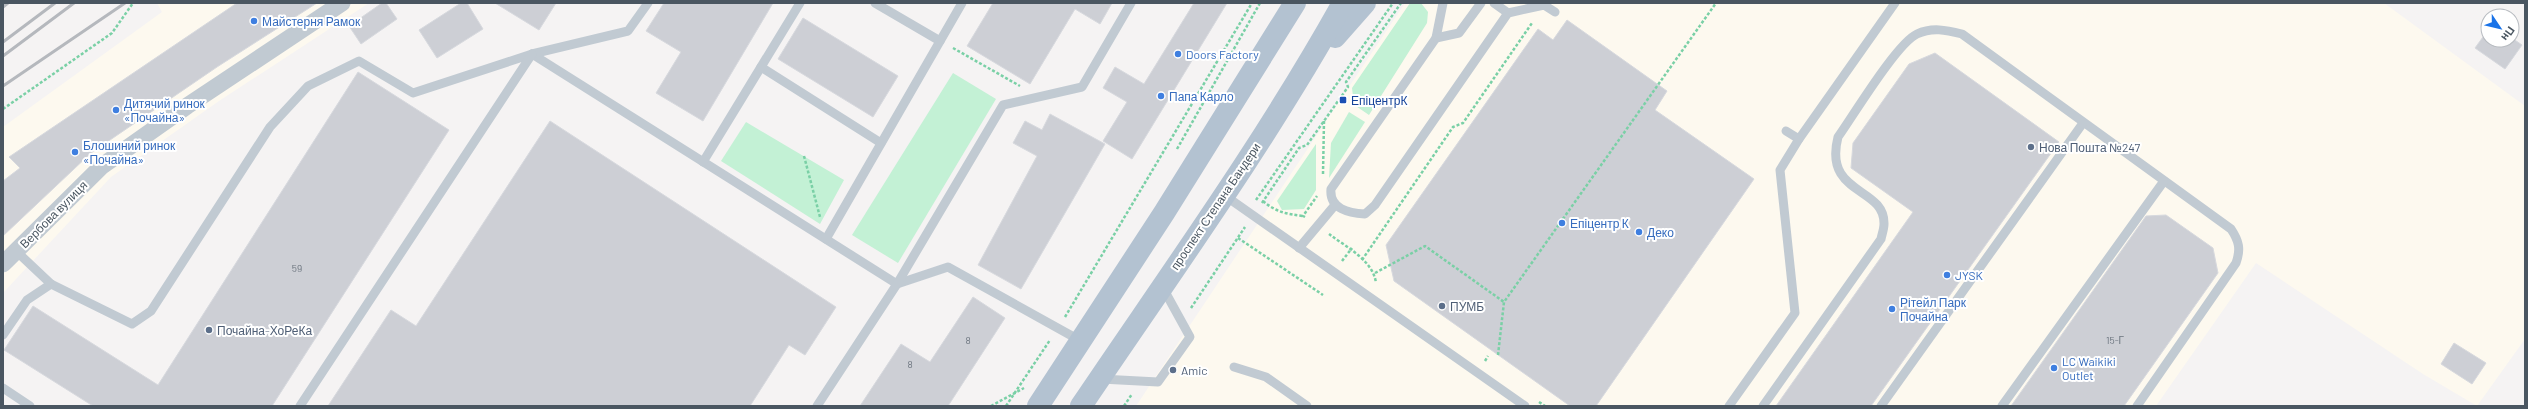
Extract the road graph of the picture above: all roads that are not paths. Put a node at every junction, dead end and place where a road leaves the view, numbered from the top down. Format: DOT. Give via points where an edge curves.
graph roads {
  1 [pos="342,3"];
  2 [pos="648,3"];
  3 [pos="800,3"];
  4 [pos="875,3"];
  5 [pos="962,3"];
  6 [pos="1131,3"];
  7 [pos="1278,3"];
  8 [pos="1296,3"];
  9 [pos="1343,3"];
  10 [pos="1365,3"];
  11 [pos="1443,3"];
  12 [pos="1481,3"];
  13 [pos="1494,3"];
  14 [pos="1895,3"];
  15 [pos="1555,12"];
  16 [pos="1508,13"];
  17 [pos="1436,38"];
  18 [pos="940,40"];
  19 [pos="532,54"];
  20 [pos="761,67"];
  21 [pos="1298,79"];
  22 [pos="1241,90"];
  23 [pos="2083,123"];
  24 [pos="1786,131"];
  25 [pos="1799,139"];
  26 [pos="881,143"];
  27 [pos="703,162"];
  28 [pos="2164,181"];
  29 [pos="1224,194"];
  30 [pos="1335,205"];
  31 [pos="826,239"];
  32 [pos="1299,248"];
  33 [pos="16,251"];
  34 [pos="3,264"];
  35 [pos="51,284"];
  36 [pos="897,284"];
  37 [pos="1162,286"];
  38 [pos="3,335"];
  39 [pos="1081,341"];
  40 [pos="1234,367"];
  41 [pos="1099,378"];
  42 [pos="3,388"];
  43 [pos="30,406"];
  44 [pos="300,406"];
  45 [pos="817,406"];
  46 [pos="1038,406"];
  47 [pos="1080,406"];
  48 [pos="1307,406"];
  49 [pos="1525,406"];
  50 [pos="1729,406"];
  51 [pos="1763,406"];
  52 [pos="1881,406"];
  53 [pos="2002,406"];
  54 [pos="2137,406"];
  1 -- 33 [label="street, Вербова вулиця" via="102,166"];
  2 -- 19 [label="lane" via="628,31"];
  3 -- 20 [label="lane"];
  4 -- 18 [label="lane"];
  5 -- 18 [label="lane"];
  6 -- 36 [label="lane" via="1082,87 1003,105"];
  7 -- 22 [label="main road"];
  8 -- 22 [label="main road"];
  9 -- 21 [label="main road, проспект Степана Бандери"];
  10 -- 21 [label="main road"];
  11 -- 17 [label="lane"];
  12 -- 17 [label="lane" via="1458,33"];
  13 -- 16 [label="lane"];
  14 -- 25 [label="lane"];
  15 -- 16 [label="lane" via="1544,5"];
  16 -- 30 [label="lane" via="1375,206 1364,214 1346,211"];
  17 -- 30 [label="lane" via="1331,189 1330,196"];
  18 -- 26 [label="lane"];
  19 -- 27 [label="lane"];
  19 -- 35 [label="lane" via="413,93 359,61 308,86 270,127 151,312 132,324"];
  19 -- 44 [label="lane"];
  20 -- 26 [label="lane"];
  20 -- 27 [label="lane"];
  21 -- 29 [label="main road, проспект Степана Бандери"];
  22 -- 39 [label="main road"];
  23 -- 28 [label="lane"];
  23 -- 51 [label="lane" via="1962,34 1940,28 1916,34 1900,48 1838,137 1834,152 1836,168 1845,180 1881,210 1884,224 1881,239"];
  23 -- 52 [label="lane"];
  24 -- 25 [label="lane"];
  25 -- 50 [label="lane" via="1780,170 1795,314"];
  26 -- 31 [label="lane"];
  27 -- 31 [label="lane"];
  28 -- 53 [label="lane"];
  28 -- 54 [label="lane" via="2230,229 2238,239 2240,252 2236,263"];
  29 -- 32 [label="lane"];
  29 -- 37 [label="main road, проспект Степана Бандери"];
  30 -- 32 [label="lane"];
  31 -- 36 [label="lane"];
  32 -- 49 [label="lane"];
  33 -- 34 [label="street, Вербова вулиця"];
  33 -- 35 [label="lane"];
  35 -- 38 [label="lane" via="26,300"];
  36 -- 39 [label="lane" via="948,267"];
  36 -- 45 [label="lane"];
  37 -- 41 [label="main road, проспект Степана Бандери"];
  37 -- 41 [label="lane" via="1190,337 1158,382"];
  39 -- 46 [label="main road"];
  40 -- 48 [label="lane" via="1266,377"];
  41 -- 47 [label="main road, проспект Степана Бандери"];
  42 -- 43 [label="lane"];
}
